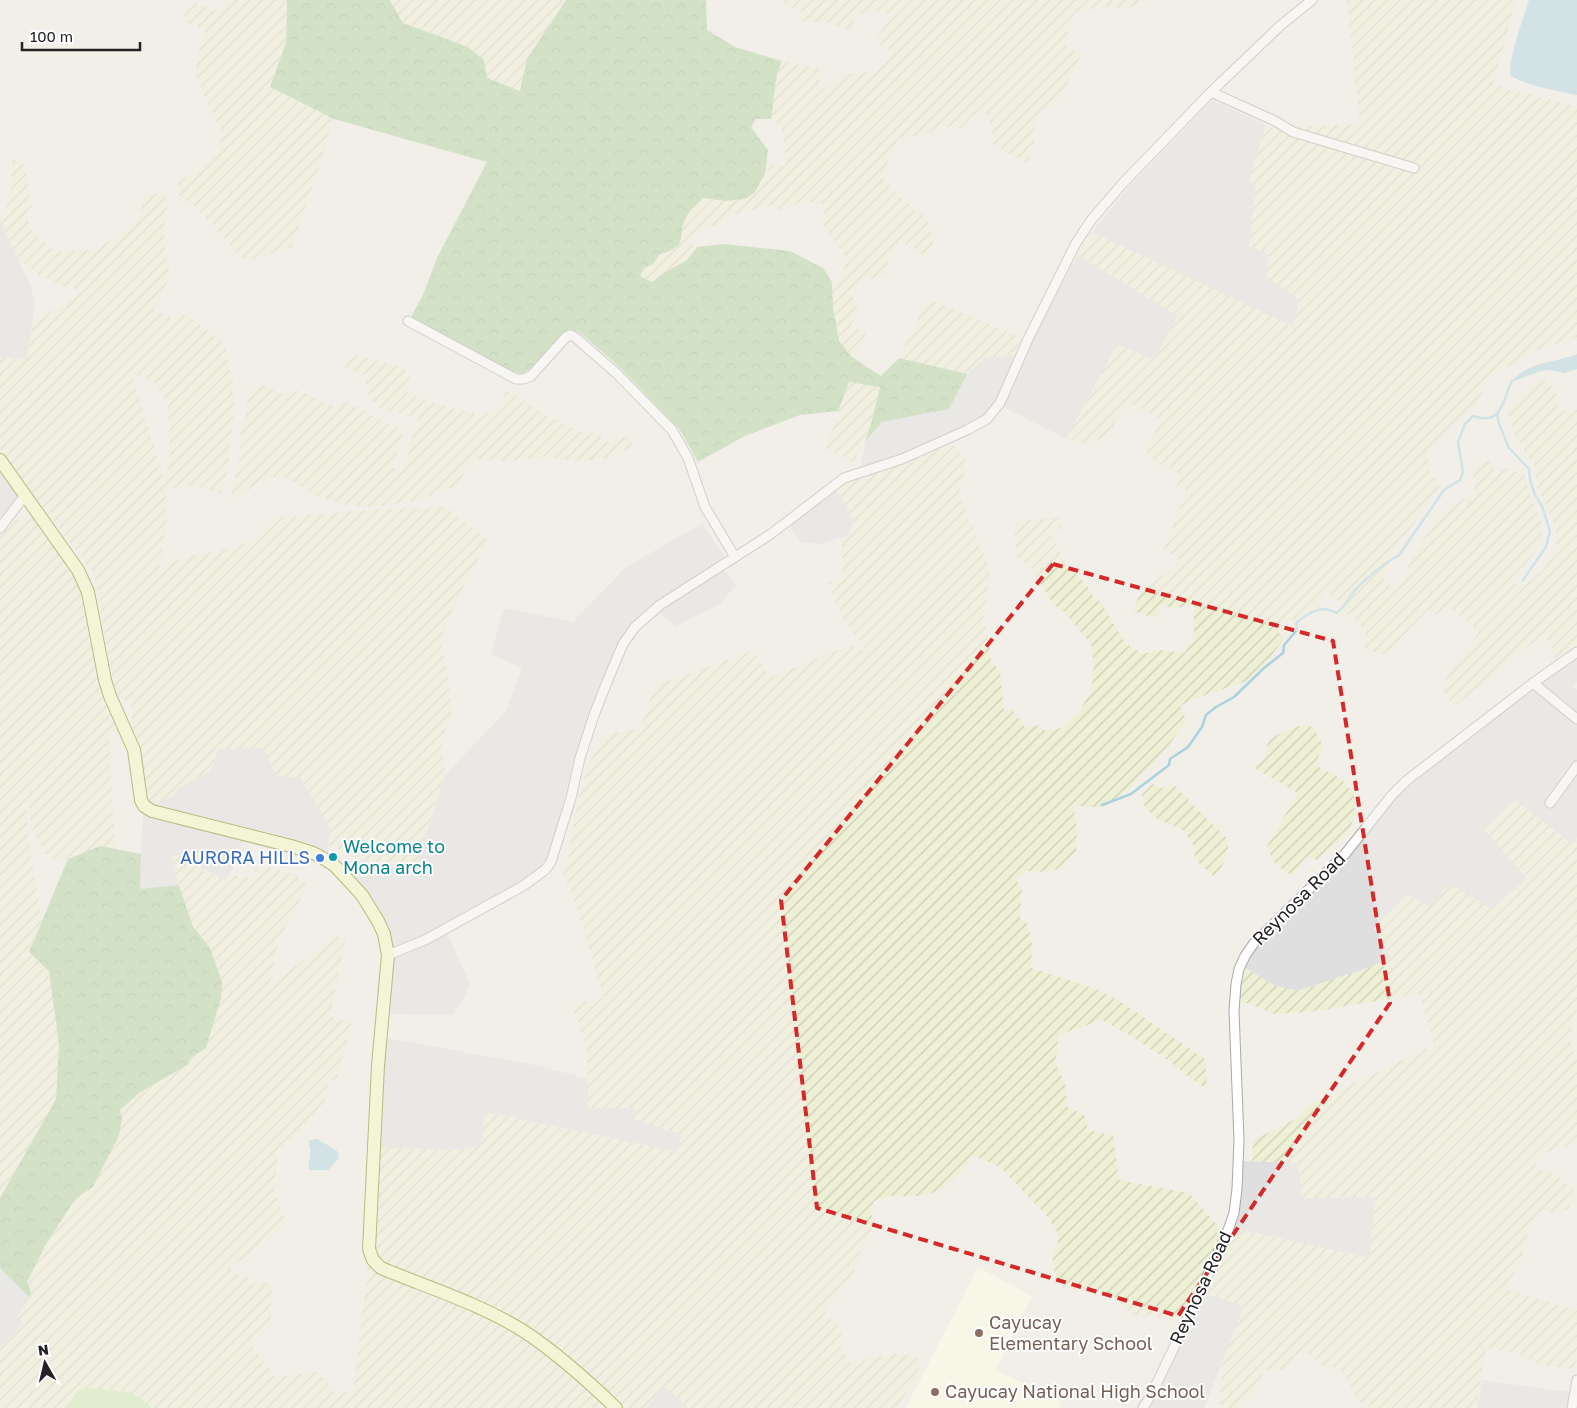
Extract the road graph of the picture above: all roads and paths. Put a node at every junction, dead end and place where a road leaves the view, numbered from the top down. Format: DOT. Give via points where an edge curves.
graph roads {
  1 [pos="1312,0"];
  2 [pos="1211,92"];
  3 [pos="1414,168"];
  4 [pos="408,321"];
  5 [pos="0,460"];
  6 [pos="26,494"];
  7 [pos="0,528"];
  8 [pos="735,557"];
  9 [pos="1577,652"];
  10 [pos="1533,683"];
  11 [pos="1577,719"];
  12 [pos="1577,766"];
  13 [pos="1550,803"];
  14 [pos="388,955"];
  15 [pos="1577,1380"];
  16 [pos="616,1408"];
  17 [pos="1143,1408"];
  18 [pos="1572,1408"];
  1 -- 2 [label="street"];
  2 -- 3 [label="street" via="1293,132"];
  2 -- 8 [label="street" via="1092,219 1076,243 1029,337 1000,403 986,419 902,459 844,478 771,534"];
  4 -- 8 [label="street" via="520,379 531,376 566,337 576,338 672,430 688,458 705,507"];
  5 -- 6 [label="street"];
  6 -- 7 [label="street"];
  6 -- 14 [label="street" via="86,585 105,680 134,750 144,806 174,818 291,846 324,858 362,895 384,934"];
  8 -- 14 [label="street" via="660,605 635,627 623,644 594,715 551,862 523,886 425,940"];
  9 -- 10 [label="street, Reynosa Road"];
  10 -- 11 [label="street"];
  10 -- 17 [label="street, Reynosa Road" via="1406,781 1344,854 1261,935 1245,956 1236,984 1234,1011 1239,1140 1234,1212 1180,1335"];
  12 -- 13 [label="street"];
  14 -- 16 [label="street" via="378,1066 370,1256 381,1268 500,1318 524,1332"];
  15 -- 18 [label="street"];
}
